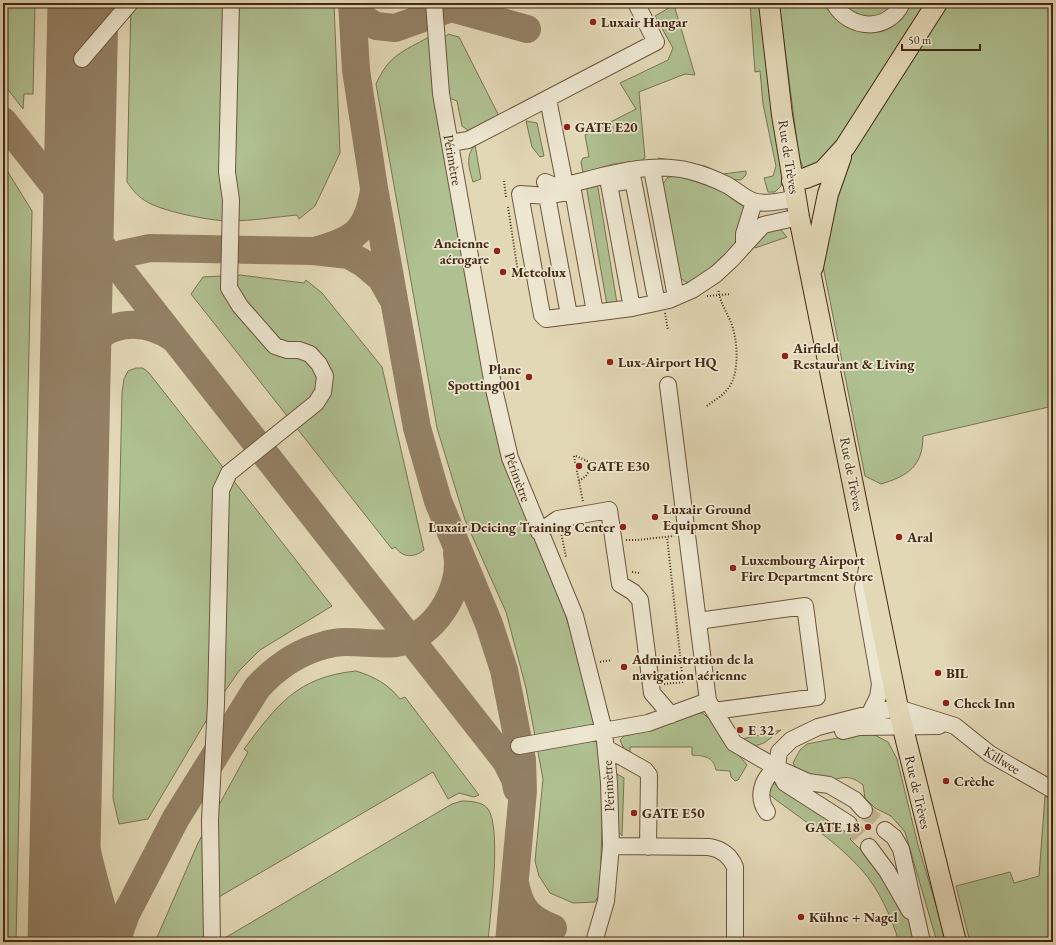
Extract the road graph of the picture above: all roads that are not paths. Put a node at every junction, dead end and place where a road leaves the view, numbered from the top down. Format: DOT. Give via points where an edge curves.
graph roads {
  1 [pos="130,3"];
  2 [pos="230,3"];
  3 [pos="434,3"];
  4 [pos="636,3"];
  5 [pos="769,3"];
  6 [pos="834,3"];
  7 [pos="902,3"];
  8 [pos="927,3"];
  9 [pos="937,3"];
  10 [pos="913,40"];
  11 [pos="82,59"];
  12 [pos="544,102"];
  13 [pos="450,143"];
  14 [pos="844,147"];
  15 [pos="652,169"];
  16 [pos="554,187"];
  17 [pos="828,194"];
  18 [pos="796,201"];
  19 [pos="754,202"];
  20 [pos="746,249"];
  21 [pos="811,276"];
  22 [pos="665,297"];
  23 [pos="632,308"];
  24 [pos="595,312"];
  25 [pos="569,315"];
  26 [pos="668,385"];
  27 [pos="539,532"];
  28 [pos="869,559"];
  29 [pos="698,620"];
  30 [pos="711,706"];
  31 [pos="870,713"];
  32 [pos="671,715"];
  33 [pos="900,717"];
  34 [pos="604,731"];
  35 [pos="799,737"];
  36 [pos="519,746"];
  37 [pos="606,748"];
  38 [pos="777,768"];
  39 [pos="1053,790"];
  40 [pos="767,812"];
  41 [pos="885,830"];
  42 [pos="611,846"];
  43 [pos="648,847"];
  44 [pos="869,847"];
  45 [pos="921,940"];
  46 [pos="212,942"];
  47 [pos="594,942"];
  48 [pos="735,942"];
  49 [pos="956,942"];
  1 -- 11 [label="street"];
  2 -- 46 [label="street" via="227,172 231,200 229,288 240,306 275,346 310,354 320,364 325,376 323,392 316,402 229,473 221,490 216,704 210,820"];
  3 -- 13 [label="street, Périmètre" via="441,94"];
  4 -- 12 [label="street" via="656,42"];
  5 -- 18 [label="main road, Rue de Trèves" via="782,115"];
  6 -- 7 [label="street" via="839,12 850,21 864,25 879,24 892,16"];
  8 -- 10 [label="street"];
  9 -- 10 [label="main road"];
  10 -- 14 [label="main road"];
  12 -- 13 [label="street" via="468,140"];
  12 -- 16 [label="street"];
  13 -- 27 [label="street, Périmètre" via="492,385 510,458"];
  14 -- 17 [label="main road"];
  14 -- 18 [label="main road" via="823,171 806,178"];
  15 -- 16 [label="street" via="633,169"];
  15 -- 19 [label="street" via="668,168 704,175 727,185"];
  15 -- 22 [label="street"];
  16 -- 24 [label="street" via="573,190"];
  16 -- 25 [label="street"];
  16 -- 25 [label="street" via="520,194 542,315 546,319"];
  17 -- 18 [label="main road" via="815,202"];
  17 -- 21 [label="main road"];
  18 -- 19 [label="street"];
  18 -- 20 [label="street" via="763,225"];
  18 -- 21 [label="main road, Rue de Trèves"];
  19 -- 20 [label="street" via="744,234"];
  20 -- 22 [label="street" via="692,290"];
  21 -- 28 [label="main road, Rue de Trèves"];
  22 -- 23 [label="street"];
  22 -- 23 [label="street" via="633,180 609,184"];
  23 -- 24 [label="street"];
  24 -- 25 [label="street"];
  26 -- 29 [label="street"];
  27 -- 32 [label="street" via="558,519 609,510 620,584 640,600 652,693"];
  27 -- 34 [label="street, Périmètre" via="575,616"];
  28 -- 31 [label="street" via="863,588 880,684 878,697"];
  28 -- 33 [label="main road, Rue de Trèves"];
  29 -- 30 [label="street"];
  29 -- 30 [label="street" via="805,606 817,697"];
  30 -- 32 [label="street"];
  30 -- 38 [label="street" via="734,743"];
  31 -- 33 [label="street"];
  31 -- 35 [label="street" via="818,727"];
  32 -- 34 [label="street" via="648,724"];
  33 -- 35 [label="street" via="819,736"];
  33 -- 39 [label="street, Killwee" via="955,726 990,754"];
  33 -- 49 [label="main road, Rue de Trèves"];
  34 -- 36 [label="street"];
  34 -- 37 [label="street, Périmètre"];
  35 -- 38 [label="street" via="779,752"];
  37 -- 42 [label="street, Périmètre"];
  37 -- 43 [label="street" via="645,770 649,775"];
  38 -- 38 [label="street" via="785,783 844,822 849,811 859,805 828,785 808,782"];
  38 -- 40 [label="street" via="765,781 761,794 761,802"];
  41 -- 45 [label="street" via="894,837 901,849"];
  42 -- 43 [label="street"];
  42 -- 47 [label="street, Périmètre" via="606,901"];
  43 -- 48 [label="street" via="709,847 717,848 730,857 735,867"];
  44 -- 45 [label="street" via="907,905"];
}
